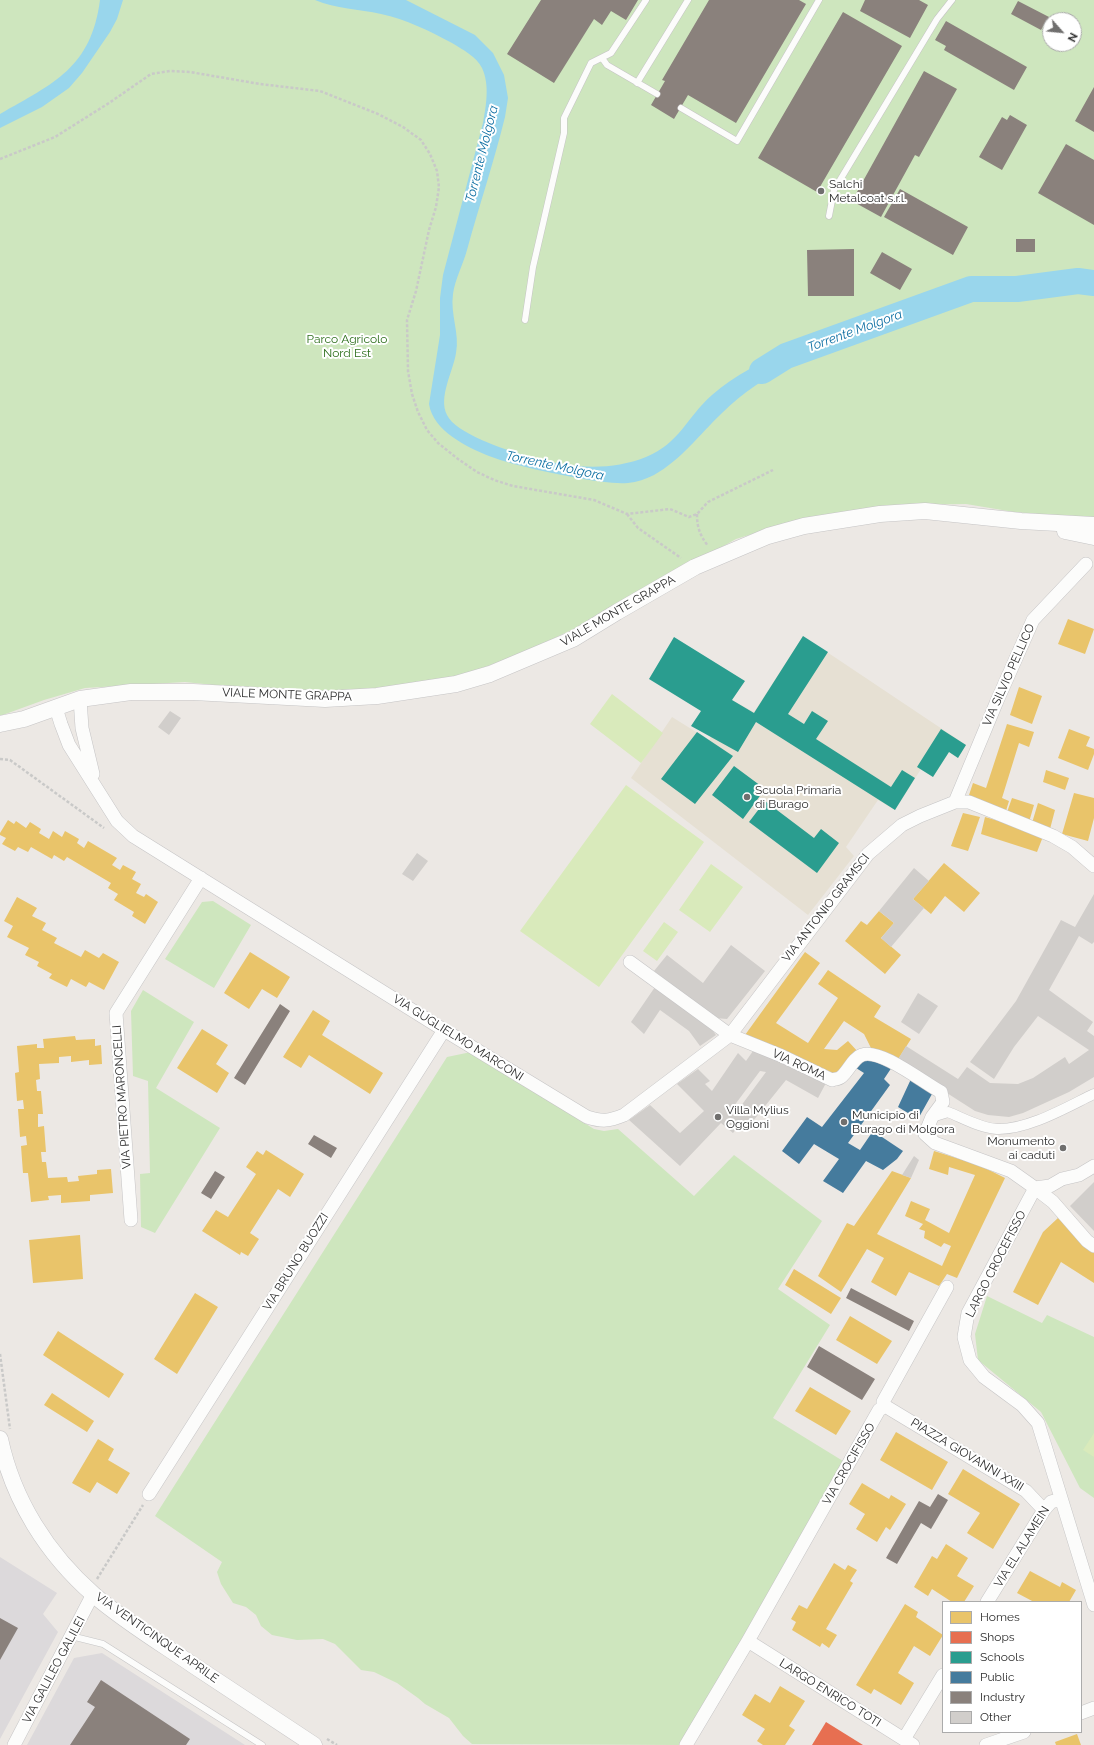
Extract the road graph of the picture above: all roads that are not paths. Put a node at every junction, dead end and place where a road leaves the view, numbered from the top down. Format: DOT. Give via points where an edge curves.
graph roads {
  1 [pos="646,0"];
  2 [pos="688,0"];
  3 [pos="819,0"];
  4 [pos="952,0"];
  5 [pos="602,58"];
  6 [pos="637,83"];
  7 [pos="657,94"];
  8 [pos="680,108"];
  9 [pos="829,216"];
  10 [pos="525,320"];
  11 [pos="1021,521"];
  12 [pos="1094,524"];
  13 [pos="1094,537"];
  14 [pos="1086,564"];
  15 [pos="80,700"];
  16 [pos="56,708"];
  17 [pos="24,719"];
  18 [pos="0,724"];
  19 [pos="0,731"];
  20 [pos="95,786"];
  21 [pos="955,802"];
  22 [pos="1094,866"];
  23 [pos="201,878"];
  24 [pos="630,962"];
  25 [pos="444,1030"];
  26 [pos="730,1034"];
  27 [pos="1094,1094"];
  28 [pos="1077,1102"];
  29 [pos="1094,1104"];
  30 [pos="932,1118"];
  31 [pos="1094,1166"];
  32 [pos="1035,1188"];
  33 [pos="131,1220"];
  34 [pos="1094,1246"];
  35 [pos="947,1287"];
  36 [pos="885,1406"];
  37 [pos="5,1434"];
  38 [pos="149,1494"];
  39 [pos="1061,1499"];
  40 [pos="1044,1510"];
  41 [pos="94,1594"];
  42 [pos="988,1601"];
  43 [pos="1094,1605"];
  44 [pos="71,1636"];
  45 [pos="748,1642"];
  46 [pos="942,1677"];
  47 [pos="1094,1708"];
  48 [pos="1082,1713"];
  49 [pos="1021,1733"];
  50 [pos="319,1741"];
  51 [pos="909,1743"];
  52 [pos="14,1745"];
  53 [pos="262,1745"];
  54 [pos="686,1745"];
  55 [pos="986,1745"];
  1 -- 5 [label="lane" via="611,53"];
  2 -- 6 [label="lane"];
  3 -- 8 [label="lane" via="737,140"];
  4 -- 9 [label="lane" via="937,20 834,190"];
  5 -- 6 [label="lane" via="607,65"];
  5 -- 10 [label="lane" via="590,63 564,118 564,133 533,267"];
  6 -- 7 [label="lane"];
  11 -- 12 [label="street"];
  11 -- 13 [label="street"];
  11 -- 15 [label="street, VIALE MONTE GRAPPA" via="925,511 880,514 804,526 768,536 695,567 573,639 490,674 456,684 377,696 333,698 143,691"];
  14 -- 21 [label="street, VIA SILVIO PELLICO" via="1033,620"];
  15 -- 16 [label="street, VIALE MONTE GRAPPA"];
  15 -- 20 [label="street, VIA GUGLIELMO MARCONI" via="82,728"];
  16 -- 17 [label="street, VIALE MONTE GRAPPA"];
  16 -- 20 [label="street, VIA GUGLIELMO MARCONI" via="70,745"];
  17 -- 18 [label="street, VIALE MONTE GRAPPA"];
  17 -- 19 [label="street, VIALE MONTE GRAPPA"];
  20 -- 23 [label="street, VIA GUGLIELMO MARCONI" via="117,821 133,836"];
  21 -- 22 [label="street, VIA ANTONIO GRAMSCI" via="969,802 1053,836 1072,847"];
  21 -- 26 [label="street, VIA ANTONIO GRAMSCI" via="902,825 868,854"];
  23 -- 25 [label="street, VIA GUGLIELMO MARCONI"];
  23 -- 33 [label="street, VIA PIETRO MARONCELLI" via="116,1013"];
  24 -- 26 [label="street"];
  25 -- 26 [label="street, VIA GUGLIELMO MARCONI" via="587,1117 600,1121 624,1115"];
  25 -- 38 [label="street, VIA BRUNO BUOZZI"];
  26 -- 30 [label="street, VIA ROMA" via="832,1080 841,1078 861,1055 882,1057 941,1092 943,1102"];
  27 -- 28 [label="street"];
  28 -- 29 [label="street"];
  28 -- 30 [label="street" via="1035,1122 997,1129 979,1125 948,1112"];
  30 -- 32 [label="street" via="925,1134 935,1143 1010,1171"];
  31 -- 32 [label="street" via="1050,1186"];
  32 -- 34 [label="street" via="1053,1202"];
  32 -- 39 [label="street, LARGO CROCEFISSO" via="968,1313 964,1337 970,1360 984,1377 1022,1405 1038,1423"];
  35 -- 36 [label="street, VIA CROCIFISSO" via="883,1402"];
  36 -- 40 [label="street, PIAZZA GIOVANNI XXIII" via="1026,1491"];
  36 -- 45 [label="street, VIA CROCIFISSO" via="879,1410"];
  37 -- 41 [label="street, VIA VENTICINQUE APRILE" via="16,1491 36,1527 64,1564"];
  39 -- 40 [label="street, VIA EL ALAMEIN" via="1051,1502"];
  39 -- 43 [label="street, LARGO CROCEFISSO"];
  40 -- 42 [label="street, VIA EL ALAMEIN"];
  41 -- 44 [label="street, VIA GALILEO GALILEI"];
  41 -- 50 [label="street, VIA VENTICINQUE APRILE" via="150,1636"];
  44 -- 52 [label="street, VIA GALILEO GALILEI"];
  44 -- 53 [label="lane" via="103,1644"];
  45 -- 51 [label="street, LARGO ENRICO TOTI"];
  45 -- 54 [label="street, VIA CROCIFISSO"];
  46 -- 51 [label="street"];
  47 -- 48 [label="street"];
  49 -- 55 [label="street"];
}
